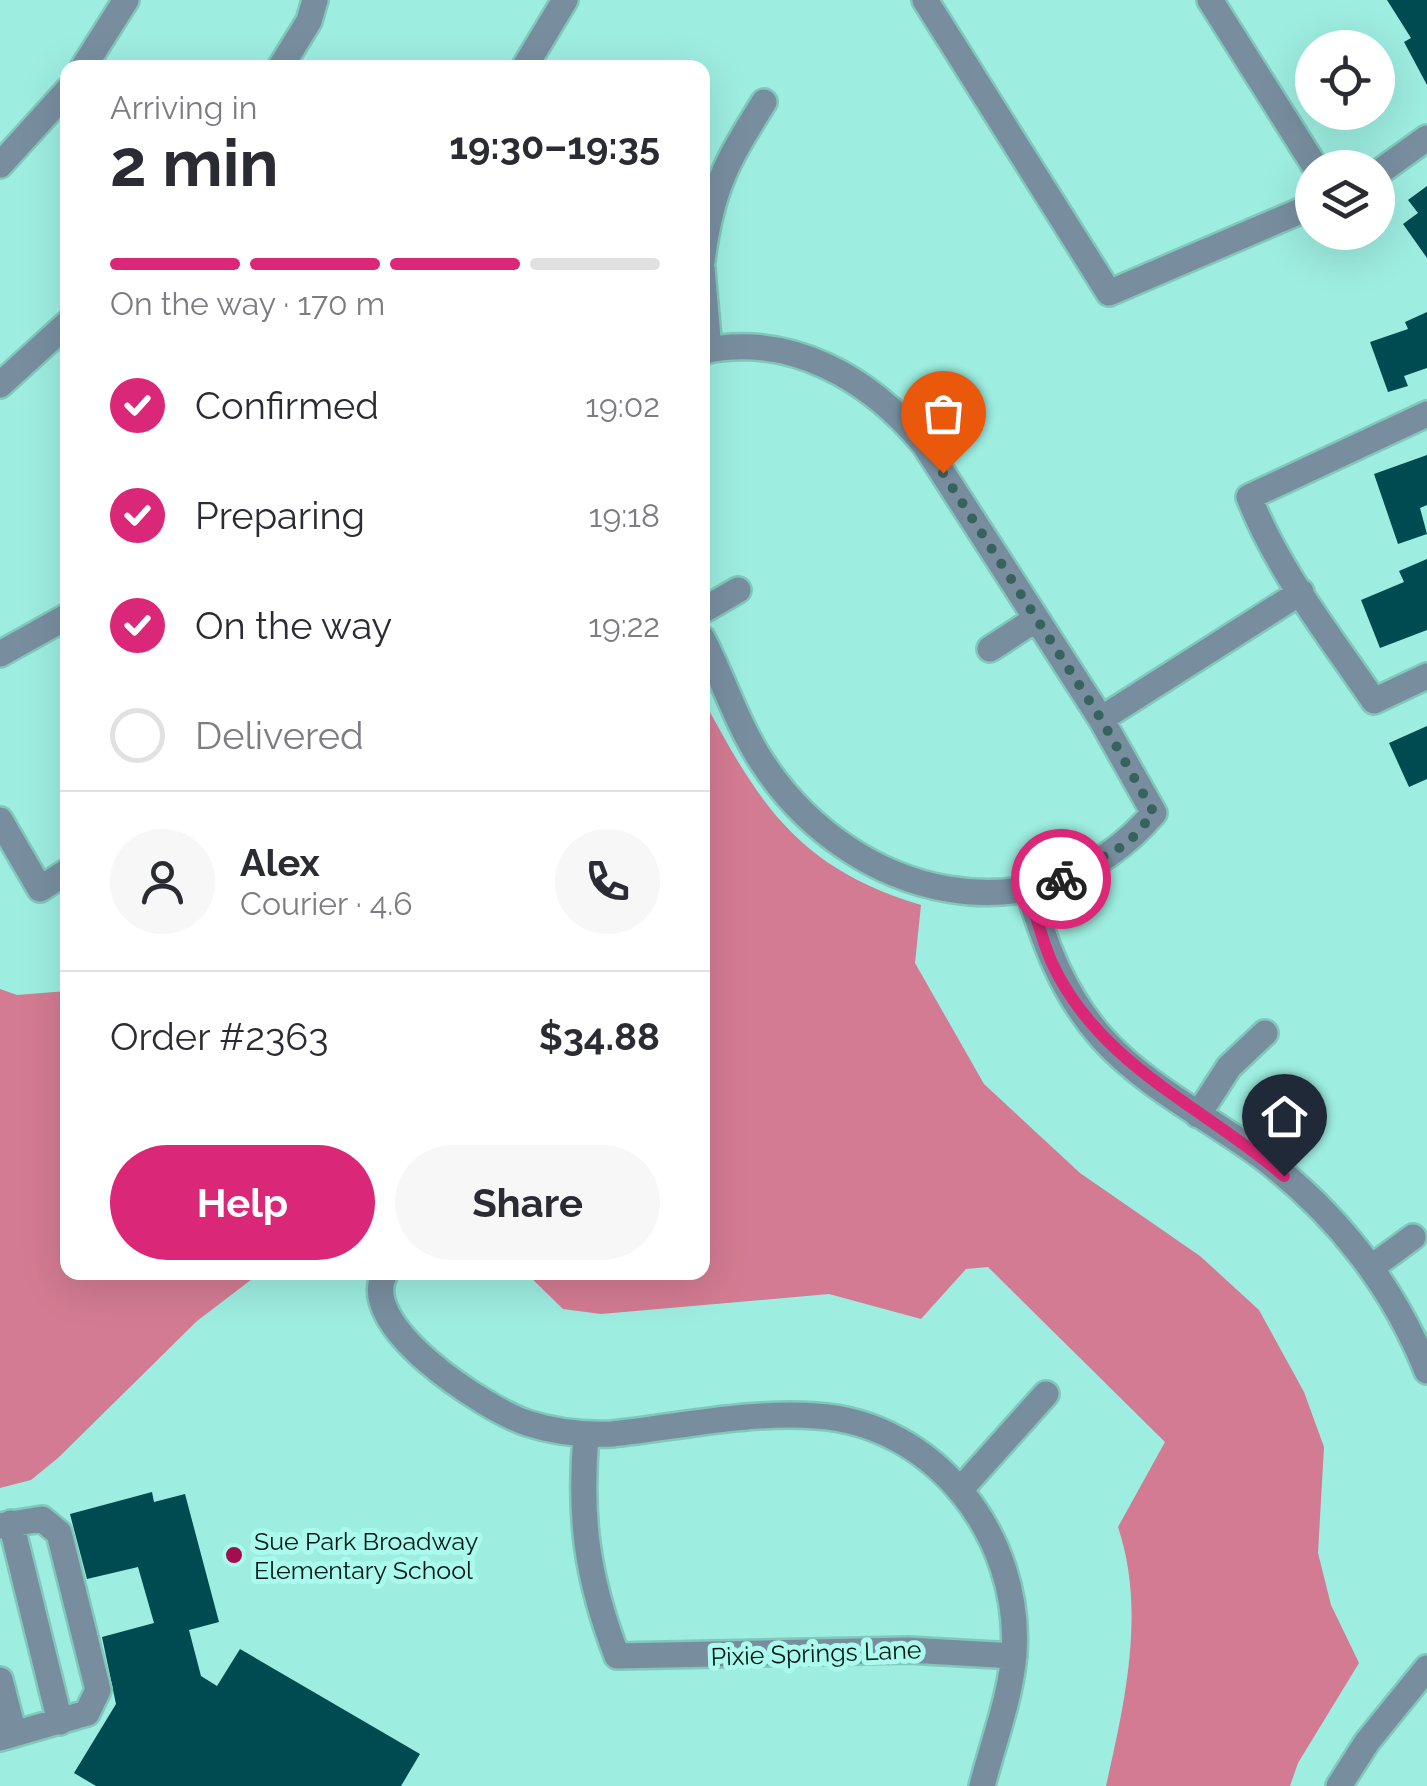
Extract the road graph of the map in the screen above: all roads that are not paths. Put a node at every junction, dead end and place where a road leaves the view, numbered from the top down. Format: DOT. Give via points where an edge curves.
graph roads {
  1 [pos="126,0"];
  2 [pos="315,0"];
  3 [pos="565,0"];
  4 [pos="925,0"];
  5 [pos="1210,0"];
  6 [pos="88,60"];
  7 [pos="285,60"];
  8 [pos="529,60"];
  9 [pos="60,99"];
  10 [pos="764,102"];
  11 [pos="1427,138"];
  12 [pos="1305,150"];
  13 [pos="1395,161"];
  14 [pos="0,166"];
  15 [pos="710,212"];
  16 [pos="1295,213"];
  17 [pos="60,330"];
  18 [pos="710,351"];
  19 [pos="0,385"];
  20 [pos="1427,414"];
  21 [pos="738,590"];
  22 [pos="1301,592"];
  23 [pos="710,606"];
  24 [pos="60,620"];
  25 [pos="1036,620"];
  26 [pos="990,650"];
  27 [pos="0,654"];
  28 [pos="710,655"];
  29 [pos="1427,676"];
  30 [pos="1101,719"];
  31 [pos="0,820"];
  32 [pos="60,876"];
  33 [pos="1028,889"];
  34 [pos="1265,1033"];
  35 [pos="1198,1115"];
  36 [pos="1413,1237"];
  37 [pos="1372,1267"];
  38 [pos="382,1282"];
  39 [pos="1427,1371"];
  40 [pos="1046,1394"];
  41 [pos="586,1435"];
  42 [pos="961,1489"];
  43 [pos="6,1524"];
  44 [pos="1014,1656"];
  45 [pos="1427,1668"];
  46 [pos="0,1680"];
  47 [pos="60,1722"];
  48 [pos="7,1736"];
  49 [pos="982,1786"];
  50 [pos="1338,1786"];
  1 -- 6 [label="street"];
  2 -- 7 [label="street"];
  3 -- 8 [label="street"];
  4 -- 16 [label="street" via="1109,293"];
  5 -- 12 [label="street"];
  9 -- 14 [label="street"];
  10 -- 15 [label="street" via="722,170"];
  11 -- 13 [label="street"];
  17 -- 19 [label="street"];
  18 -- 25 [label="street" via="808,358 892,406 924,444"];
  20 -- 22 [label="street" via="1249,497"];
  21 -- 23 [label="street"];
  22 -- 29 [label="street" via="1374,701"];
  22 -- 30 [label="street"];
  24 -- 27 [label="street"];
  25 -- 26 [label="street"];
  25 -- 30 [label="street"];
  28 -- 33 [label="street" via="761,761 820,829 856,856 929,887"];
  30 -- 33 [label="street" via="1154,813 1127,844 1092,866"];
  31 -- 32 [label="street" via="40,890"];
  33 -- 35 [label="street" via="1052,962 1076,1004 1103,1039"];
  34 -- 35 [label="street" via="1229,1067"];
  35 -- 37 [label="street" via="1262,1157"];
  36 -- 37 [label="street"];
  37 -- 39 [label="street"];
  38 -- 41 [label="street" via="390,1317 445,1377 526,1423"];
  40 -- 42 [label="street"];
  41 -- 42 [label="street" via="818,1416 894,1438"];
  41 -- 44 [label="street, Pixie Springs Lane" via="586,1556 617,1656 908,1650"];
  42 -- 44 [label="street" via="997,1547 1008,1582"];
  43 -- 47 [label="street"];
  43 -- 47 [label="street" via="42,1519 59,1534 98,1690 88,1713"];
  44 -- 49 [label="street"];
  45 -- 50 [label="street"];
  46 -- 48 [label="street"];
  47 -- 48 [label="street"];
}
